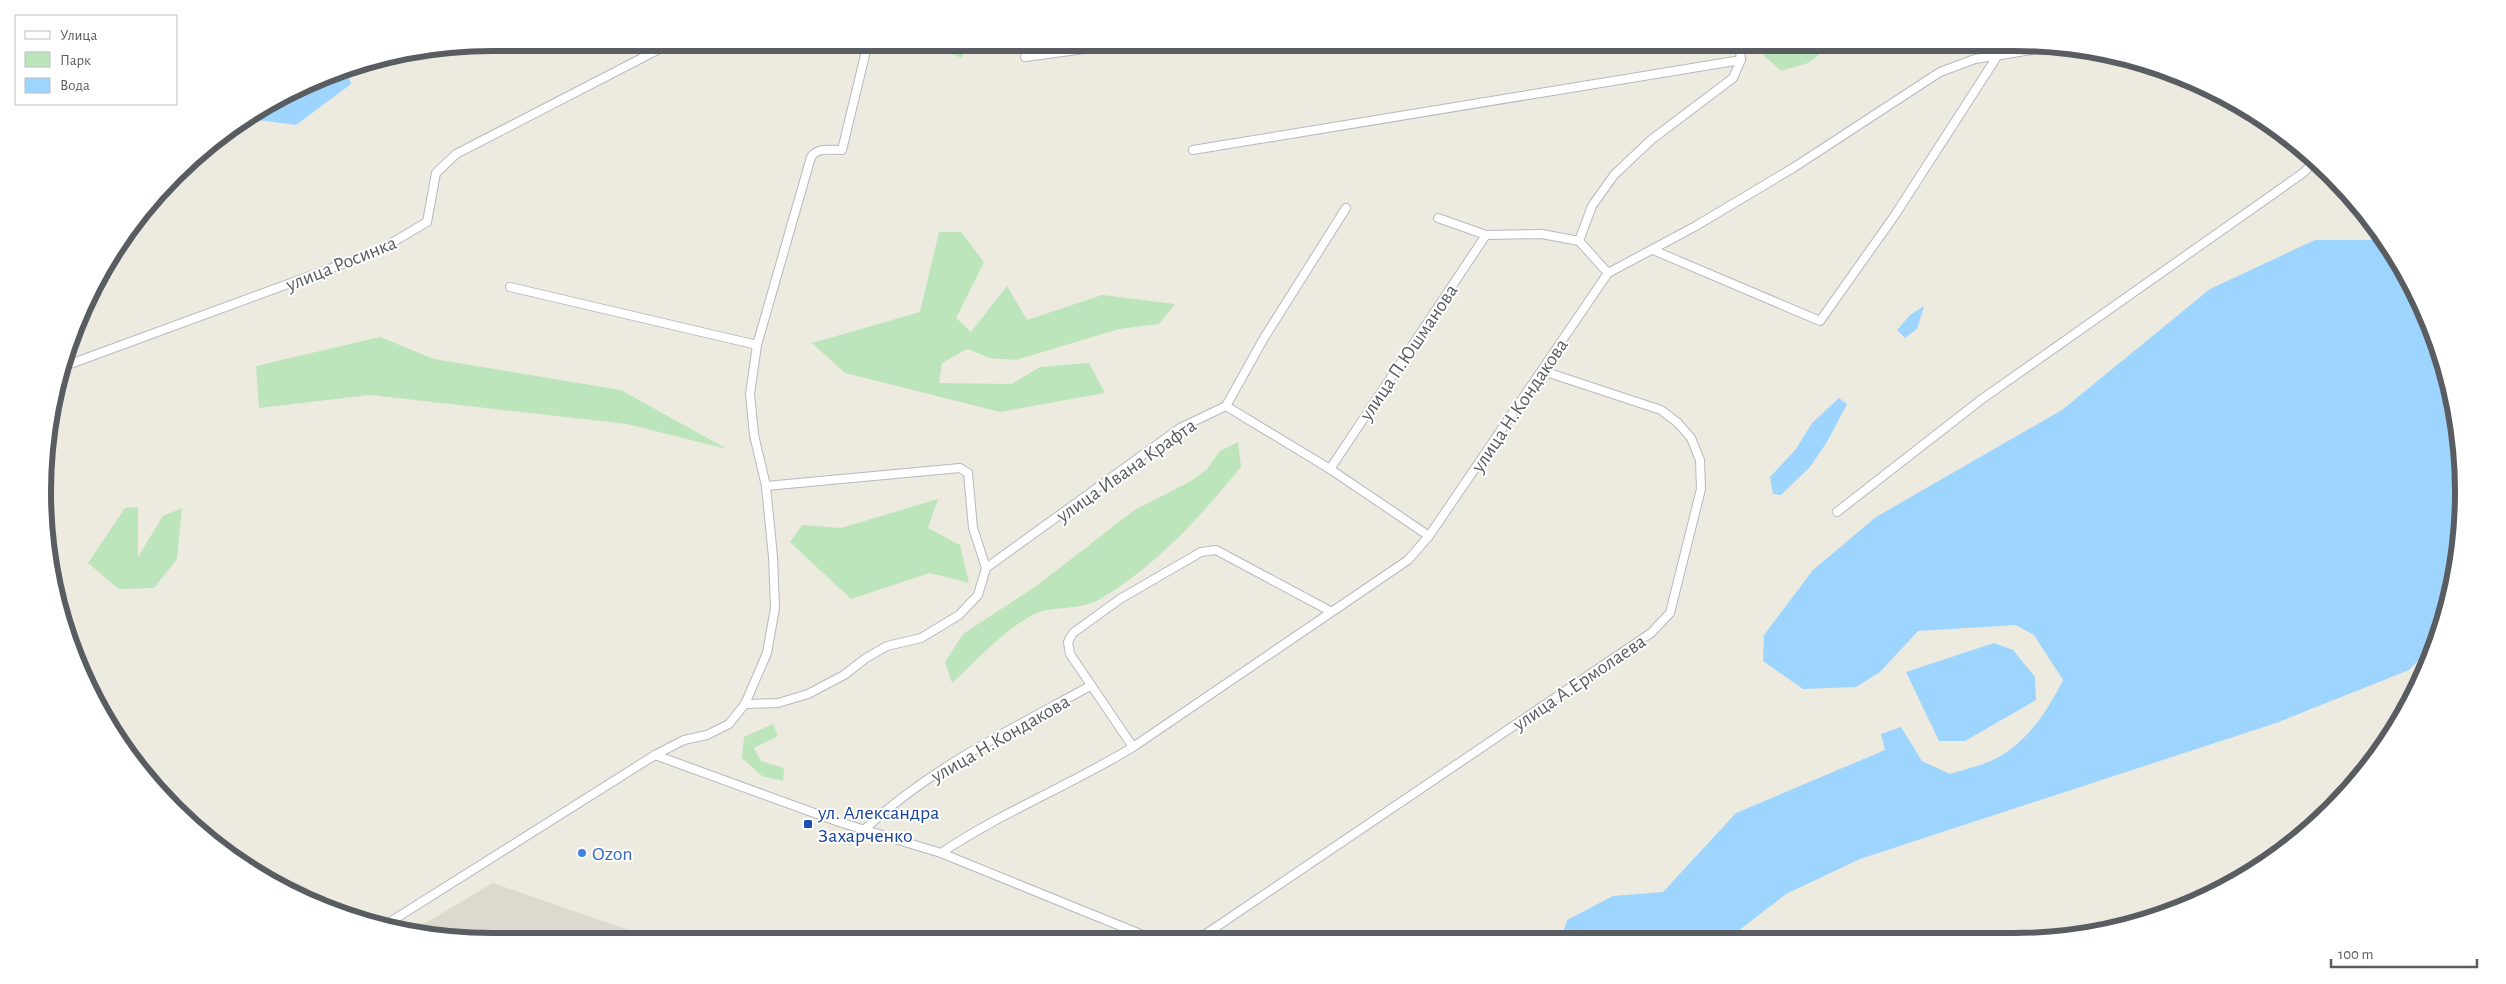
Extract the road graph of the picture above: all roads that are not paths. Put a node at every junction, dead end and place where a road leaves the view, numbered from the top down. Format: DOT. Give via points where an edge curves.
graph roads {
  1 [pos="656,51"];
  2 [pos="1070,51"];
  3 [pos="1740,51"];
  4 [pos="2019,51"];
  5 [pos="1998,55"];
  6 [pos="865,56"];
  7 [pos="1025,57"];
  8 [pos="1741,60"];
  9 [pos="1193,150"];
  10 [pos="2310,166"];
  11 [pos="1346,208"];
  12 [pos="1438,218"];
  13 [pos="1486,235"];
  14 [pos="1579,241"];
  15 [pos="1653,250"];
  16 [pos="1608,273"];
  17 [pos="510,288"];
  18 [pos="757,345"];
  19 [pos="71,364"];
  20 [pos="1543,371"];
  21 [pos="1226,406"];
  22 [pos="1330,470"];
  23 [pos="766,486"];
  24 [pos="1838,512"];
  25 [pos="1429,536"];
  26 [pos="986,568"];
  27 [pos="1330,611"];
  28 [pos="1090,686"];
  29 [pos="745,704"];
  30 [pos="1133,747"];
  31 [pos="655,755"];
  32 [pos="865,829"];
  33 [pos="941,853"];
  34 [pos="392,921"];
  35 [pos="1138,933"];
  36 [pos="1207,933"];
  1 -- 19 [label="street, улица Росинка" via="456,154 436,173 427,222 378,251"];
  2 -- 7 [label="street"];
  3 -- 8 [label="street"];
  4 -- 5 [label="street"];
  5 -- 15 [label="street" via="1975,59 1940,72 1793,168"];
  5 -- 15 [label="street" via="1894,215 1820,321"];
  6 -- 18 [label="street" via="842,150 822,150 812,157"];
  8 -- 9 [label="street"];
  8 -- 14 [label="street" via="1733,78 1651,140 1614,175 1592,206"];
  10 -- 24 [label="street" via="1982,398"];
  11 -- 21 [label="street" via="1264,338"];
  12 -- 13 [label="street"];
  13 -- 14 [label="street" via="1542,234"];
  13 -- 22 [label="street, улица П.Юшманова"];
  14 -- 16 [label="street"];
  15 -- 16 [label="street"];
  16 -- 20 [label="street, улица Н.Кондакова"];
  17 -- 18 [label="street"];
  18 -- 23 [label="street" via="750,394 754,435"];
  20 -- 25 [label="street, улица Н.Кондакова"];
  20 -- 36 [label="street, улица А.Ермолаева" via="1661,410 1691,438 1700,460 1701,489 1670,613 1651,633"];
  21 -- 22 [label="street"];
  21 -- 26 [label="street, улица Ивана Крафта" via="1180,428"];
  22 -- 25 [label="street"];
  23 -- 26 [label="street" via="960,468 970,478 969,506"];
  23 -- 29 [label="street" via="775,608 767,653"];
  25 -- 27 [label="street, улица Н.Кондакова" via="1408,560"];
  26 -- 29 [label="street" via="978,595 959,615 921,638 887,646 844,676 808,694 778,703"];
  27 -- 28 [label="street, улица Н.Кондакова" via="1227,555 1216,550 1202,552 1120,599 1073,633 1068,642 1070,654"];
  27 -- 30 [label="street, улица Н.Кондакова"];
  28 -- 30 [label="street, улица Н.Кондакова"];
  28 -- 32 [label="street, улица Н.Кондакова" via="947,765 892,804"];
  29 -- 31 [label="street" via="730,724 684,740"];
  30 -- 33 [label="street, улица Н.Кондакова" via="977,829"];
  31 -- 32 [label="street"];
  31 -- 34 [label="street"];
  32 -- 33 [label="street"];
  33 -- 35 [label="street"];
}
